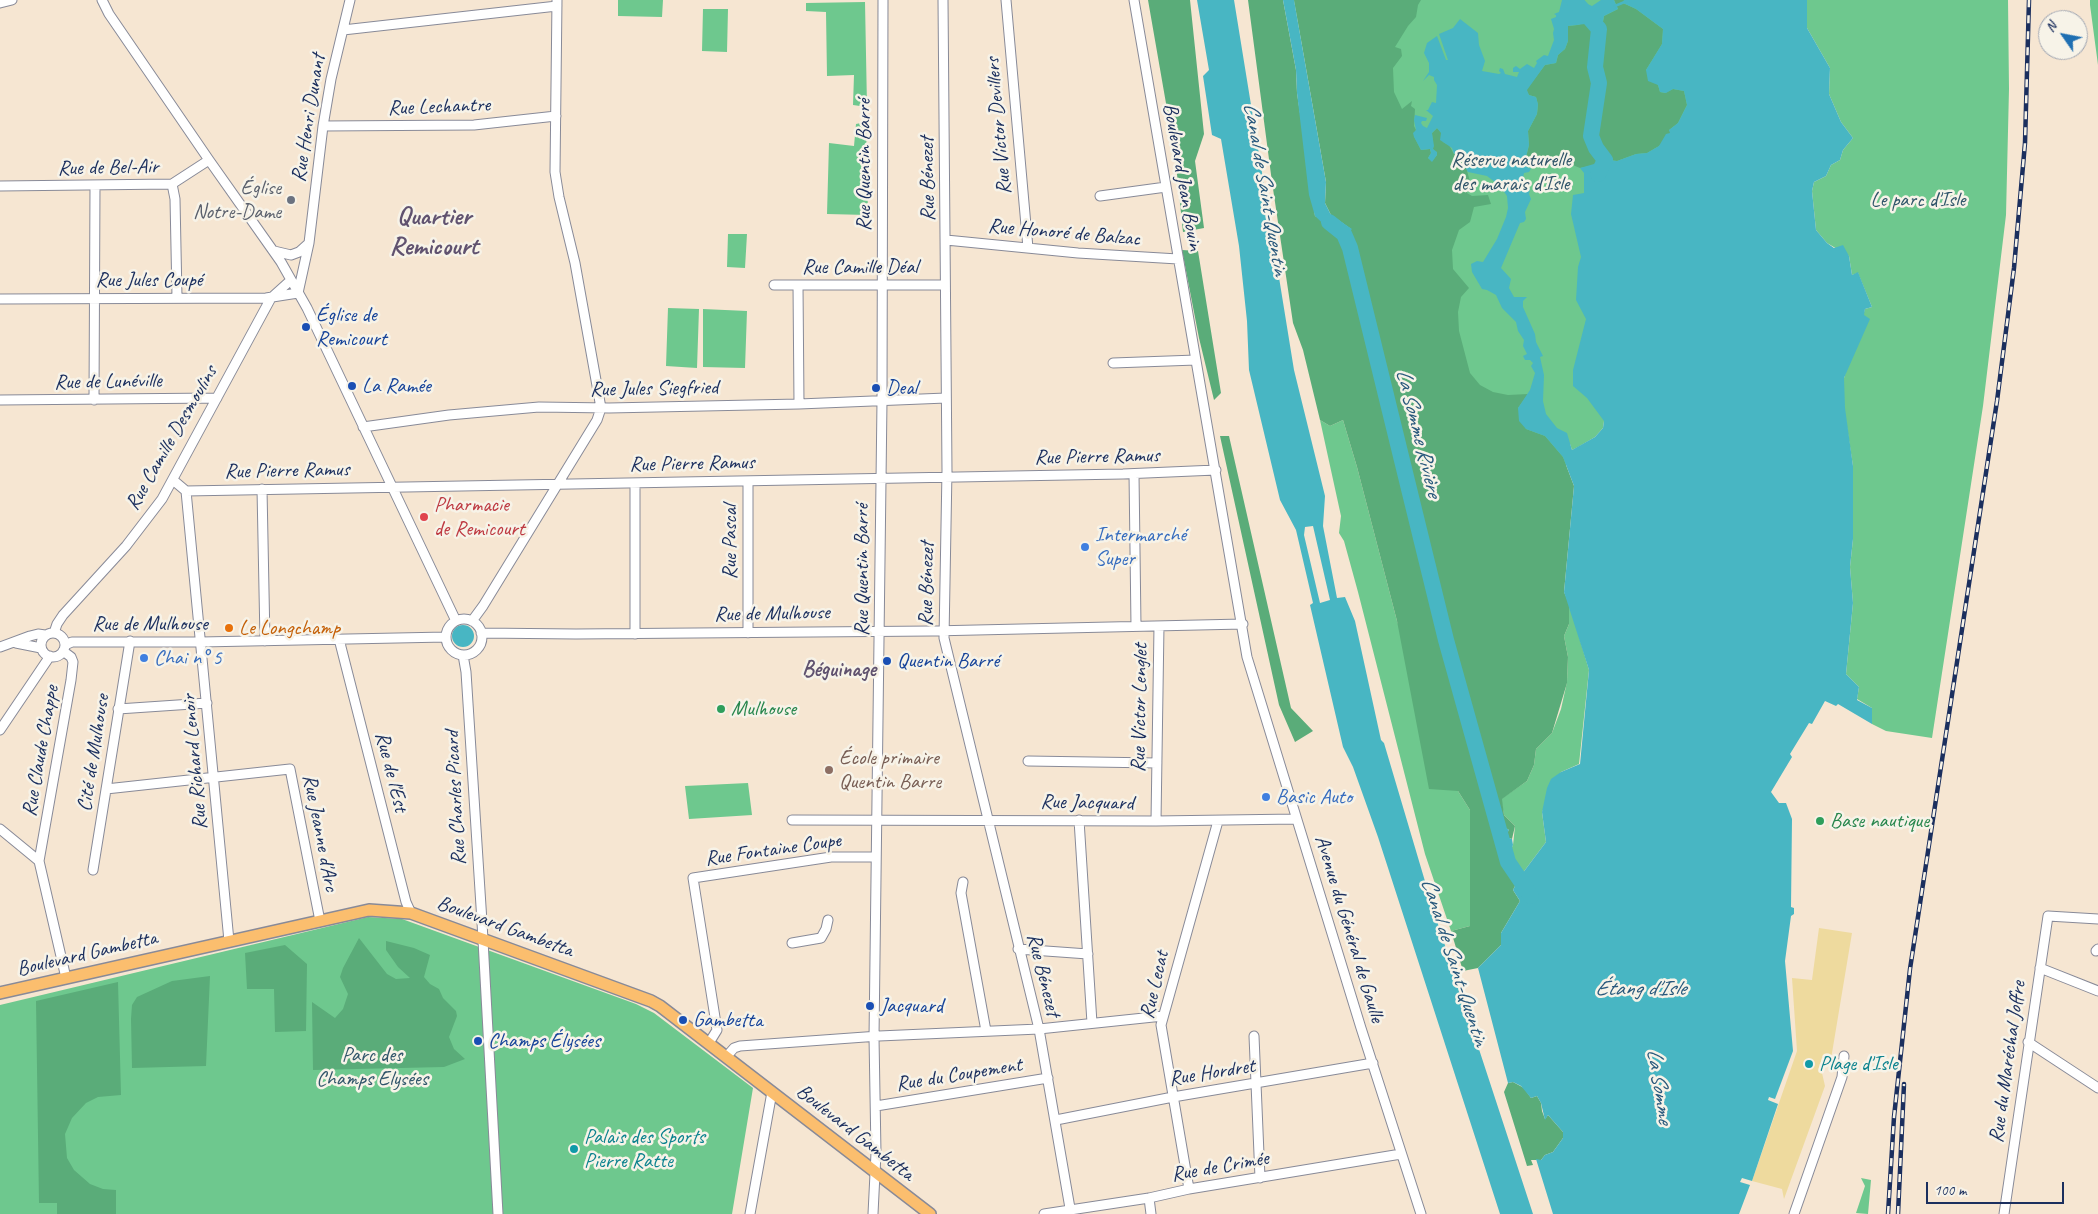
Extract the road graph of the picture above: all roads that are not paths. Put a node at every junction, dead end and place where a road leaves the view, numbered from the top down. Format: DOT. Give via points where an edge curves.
graph roads {
  1 [pos="12,0"];
  2 [pos="102,0"];
  3 [pos="350,0"];
  4 [pos="883,0"];
  5 [pos="943,0"];
  6 [pos="1006,0"];
  7 [pos="1134,0"];
  8 [pos="0,3"];
  9 [pos="557,3"];
  10 [pos="343,30"];
  11 [pos="556,116"];
  12 [pos="323,126"];
  13 [pos="209,160"];
  14 [pos="172,184"];
  15 [pos="0,186"];
  16 [pos="95,186"];
  17 [pos="1166,187"];
  18 [pos="1100,196"];
  19 [pos="946,240"];
  20 [pos="309,242"];
  21 [pos="1028,248"];
  22 [pos="274,251"];
  23 [pos="1178,259"];
  24 [pos="290,280"];
  25 [pos="774,285"];
  26 [pos="798,285"];
  27 [pos="881,285"];
  28 [pos="946,285"];
  29 [pos="298,293"];
  30 [pos="177,297"];
  31 [pos="95,298"];
  32 [pos="272,298"];
  33 [pos="0,299"];
  34 [pos="1196,360"];
  35 [pos="1113,363"];
  36 [pos="217,398"];
  37 [pos="946,398"];
  38 [pos="0,400"];
  39 [pos="94,400"];
  40 [pos="882,401"];
  41 [pos="799,404"];
  42 [pos="600,408"];
  43 [pos="363,426"];
  44 [pos="1216,470"];
  45 [pos="1134,474"];
  46 [pos="947,478"];
  47 [pos="880,479"];
  48 [pos="172,480"];
  49 [pos="748,481"];
  50 [pos="635,483"];
  51 [pos="558,484"];
  52 [pos="392,487"];
  53 [pos="262,489"];
  54 [pos="186,491"];
  55 [pos="456,621"];
  56 [pos="472,621"];
  57 [pos="1243,624"];
  58 [pos="1136,626"];
  59 [pos="1159,626"];
  60 [pos="879,630"];
  61 [pos="944,631"];
  62 [pos="481,633"];
  63 [pos="748,633"];
  64 [pos="50,634"];
  65 [pos="635,634"];
  66 [pos="446,637"];
  67 [pos="339,639"];
  68 [pos="265,641"];
  69 [pos="130,642"];
  70 [pos="201,642"];
  71 [pos="16,643"];
  72 [pos="0,647"];
  73 [pos="41,648"];
  74 [pos="64,648"];
  75 [pos="463,655"];
  76 [pos="50,656"];
  77 [pos="207,703"];
  78 [pos="118,709"];
  79 [pos="0,730"];
  80 [pos="1028,761"];
  81 [pos="1157,764"];
  82 [pos="214,778"];
  83 [pos="106,789"];
  84 [pos="877,819"];
  85 [pos="1296,819"];
  86 [pos="792,820"];
  87 [pos="988,820"];
  88 [pos="1079,820"];
  89 [pos="1156,821"];
  90 [pos="1218,821"];
  91 [pos="0,829"];
  92 [pos="876,856"];
  93 [pos="39,861"];
  94 [pos="93,870"];
  95 [pos="963,882"];
  96 [pos="411,913"];
  97 [pos="2098,919"];
  98 [pos="828,920"];
  99 [pos="320,921"];
  100 [pos="482,940"];
  101 [pos="229,941"];
  102 [pos="792,942"];
  103 [pos="1018,949"];
  104 [pos="1088,954"];
  105 [pos="2040,968"];
  106 [pos="66,978"];
  107 [pos="2098,991"];
  108 [pos="0,993"];
  109 [pos="1163,1016"];
  110 [pos="1092,1023"];
  111 [pos="1039,1029"];
  112 [pos="986,1031"];
  113 [pos="1254,1036"];
  114 [pos="874,1037"];
  115 [pos="2028,1042"];
  116 [pos="709,1043"];
  117 [pos="727,1056"];
  118 [pos="1844,1056"];
  119 [pos="1373,1063"];
  120 [pos="1048,1078"];
  121 [pos="1256,1083"];
  122 [pos="2098,1088"];
  123 [pos="772,1092"];
  124 [pos="1173,1097"];
  125 [pos="876,1106"];
  126 [pos="1056,1120"];
  127 [pos="1401,1154"];
  128 [pos="874,1170"];
  129 [pos="1260,1178"];
  130 [pos="1189,1189"];
  131 [pos="1149,1198"];
  132 [pos="1071,1212"];
  133 [pos="498,1214"];
  134 [pos="750,1214"];
  135 [pos="873,1214"];
  136 [pos="930,1214"];
  137 [pos="1044,1214"];
  138 [pos="1151,1214"];
  139 [pos="1421,1214"];
  140 [pos="1794,1214"];
  141 [pos="2004,1214"];
  1 -- 8 [label="street"];
  2 -- 13 [label="street"];
  3 -- 10 [label="street, Rue Henri Dunant"];
  4 -- 27 [label="street, Rue Quentin Barré"];
  5 -- 19 [label="street, Rue Bénezet"];
  6 -- 21 [label="street, Rue Victor Devillers"];
  7 -- 17 [label="street, Boulevard Jean Bouin"];
  9 -- 10 [label="street"];
  9 -- 11 [label="street"];
  10 -- 12 [label="street, Rue Henri Dunant"];
  11 -- 12 [label="street, Rue Lechantre" via="474,126"];
  11 -- 42 [label="street" via="559,197 575,263"];
  12 -- 20 [label="street, Rue Henri Dunant"];
  13 -- 14 [label="street, Rue de Bel-Air"];
  13 -- 22 [label="street"];
  14 -- 16 [label="street, Rue de Bel-Air"];
  14 -- 30 [label="street" via="176,199"];
  15 -- 16 [label="street, Rue de Bel-Air"];
  16 -- 31 [label="street"];
  17 -- 18 [label="street, Rue Honoré de Balzac"];
  17 -- 23 [label="street, Boulevard Jean Bouin"];
  19 -- 21 [label="street, Rue Honoré de Balzac"];
  19 -- 28 [label="street, Rue Bénezet"];
  20 -- 22 [label="street" via="291,255"];
  20 -- 29 [label="street, Rue Henri Dunant"];
  21 -- 23 [label="street, Rue Honoré de Balzac"];
  22 -- 24 [label="street"];
  23 -- 34 [label="street, Boulevard Jean Bouin"];
  24 -- 29 [label="street"];
  24 -- 32 [label="street, Rue Camille Desmoulins"];
  25 -- 26 [label="street, Rue Camille Déal"];
  26 -- 27 [label="street, Rue Camille Déal"];
  26 -- 41 [label="street"];
  27 -- 28 [label="street, Rue Camille Déal"];
  27 -- 40 [label="street, Rue Quentin Barré"];
  28 -- 37 [label="street, Rue Bénezet"];
  29 -- 32 [label="street, Rue Jules Coupé"];
  29 -- 43 [label="street"];
  30 -- 31 [label="street, Rue Jules Coupé"];
  30 -- 32 [label="street, Rue Jules Coupé"];
  31 -- 33 [label="street, Rue Jules Coupé"];
  31 -- 39 [label="street"];
  32 -- 36 [label="street, Rue Camille Desmoulins"];
  34 -- 35 [label="street"];
  34 -- 44 [label="street, Boulevard Jean Bouin"];
  36 -- 39 [label="street, Rue de Lunéville"];
  36 -- 48 [label="street, Rue Camille Desmoulins"];
  37 -- 40 [label="street, Rue Jules Siegfried"];
  37 -- 46 [label="street, Rue Bénezet"];
  38 -- 39 [label="street, Rue de Lunéville"];
  40 -- 41 [label="street, Rue Jules Siegfried"];
  40 -- 47 [label="street, Rue Quentin Barré"];
  41 -- 42 [label="street, Rue Jules Siegfried"];
  42 -- 43 [label="street, Rue Jules Siegfried" via="539,407"];
  42 -- 51 [label="street" via="597,420"];
  43 -- 52 [label="street"];
  44 -- 45 [label="street, Rue Pierre Ramus"];
  44 -- 57 [label="street, Boulevard Jean Bouin"];
  45 -- 46 [label="street, Rue Pierre Ramus"];
  45 -- 58 [label="street"];
  46 -- 47 [label="street, Rue Pierre Ramus"];
  46 -- 61 [label="street, Rue Bénezet"];
  47 -- 49 [label="street, Rue Pierre Ramus"];
  47 -- 60 [label="street, Rue Quentin Barré"];
  48 -- 54 [label="street"];
  48 -- 64 [label="street, Rue Camille Desmoulins" via="162,499 126,546 63,615"];
  49 -- 50 [label="street, Rue Pierre Ramus"];
  49 -- 63 [label="street, Rue Pascal"];
  50 -- 51 [label="street, Rue Pierre Ramus"];
  50 -- 65 [label="street"];
  51 -- 52 [label="street, Rue Pierre Ramus"];
  51 -- 56 [label="street"];
  52 -- 53 [label="street, Rue Pierre Ramus"];
  52 -- 55 [label="street"];
  53 -- 54 [label="street, Rue Pierre Ramus"];
  53 -- 68 [label="street"];
  54 -- 70 [label="street, Rue Richard Lenoir"];
  55 -- 56 [label="street"];
  55 -- 66 [label="street"];
  56 -- 62 [label="street"];
  57 -- 59 [label="street, Rue de Mulhouse"];
  57 -- 85 [label="street, Avenue du Général de Gaulle" via="1247,657"];
  58 -- 59 [label="street, Rue de Mulhouse"];
  58 -- 61 [label="street, Rue de Mulhouse"];
  59 -- 81 [label="street, Rue Victor Lenglet"];
  60 -- 61 [label="street, Rue de Mulhouse"];
  60 -- 63 [label="street, Rue de Mulhouse"];
  60 -- 84 [label="street, Rue Quentin Barré"];
  61 -- 87 [label="street, Rue Bénezet"];
  62 -- 65 [label="street, Rue de Mulhouse"];
  62 -- 75 [label="street" via="478,648"];
  63 -- 65 [label="street, Rue de Mulhouse"];
  64 -- 71 [label="street" via="30,636"];
  64 -- 73 [label="street" via="42,641"];
  64 -- 74 [label="street" via="60,636"];
  66 -- 67 [label="street, Rue de Mulhouse"];
  66 -- 75 [label="street" via="449,647"];
  67 -- 68 [label="street, Rue de Mulhouse"];
  67 -- 96 [label="street, Rue de l'Est"];
  68 -- 70 [label="street, Rue de Mulhouse"];
  69 -- 70 [label="street, Rue de Mulhouse"];
  69 -- 74 [label="street, Rue de Mulhouse" via="72,642"];
  69 -- 78 [label="street, Cité de Mulhouse"];
  70 -- 77 [label="street, Rue Richard Lenoir"];
  71 -- 72 [label="street"];
  71 -- 73 [label="street"];
  73 -- 76 [label="street"];
  74 -- 76 [label="street" via="57,656"];
  74 -- 93 [label="street, Rue Claude Chappe" via="71,657 71,680"];
  75 -- 100 [label="street, Rue Charles Picard"];
  76 -- 79 [label="street"];
  77 -- 78 [label="street"];
  77 -- 82 [label="street, Rue Richard Lenoir"];
  78 -- 83 [label="street, Cité de Mulhouse"];
  80 -- 81 [label="street"];
  81 -- 89 [label="street, Rue Victor Lenglet"];
  82 -- 83 [label="street"];
  82 -- 99 [label="street, Rue Jeanne d'Arc" via="290,769"];
  82 -- 101 [label="street, Rue Richard Lenoir"];
  83 -- 94 [label="street, Cité de Mulhouse"];
  84 -- 86 [label="street, Rue Jacquard"];
  84 -- 87 [label="street, Rue Jacquard"];
  84 -- 92 [label="street, Rue Quentin Barré"];
  85 -- 90 [label="street, Rue Jacquard"];
  85 -- 119 [label="street, Avenue du Général de Gaulle"];
  87 -- 88 [label="street, Rue Jacquard"];
  87 -- 103 [label="street, Rue Bénezet"];
  88 -- 89 [label="street, Rue Jacquard"];
  88 -- 104 [label="street"];
  89 -- 90 [label="street, Rue Jacquard"];
  90 -- 109 [label="street, Rue Lecat"];
  91 -- 93 [label="street"];
  92 -- 114 [label="street, Rue Quentin Barré"];
  92 -- 116 [label="street, Rue Fontaine Coupe" via="832,857 693,878 717,1030"];
  93 -- 106 [label="street"];
  95 -- 112 [label="street" via="962,893"];
  96 -- 99 [label="main road, Boulevard Gambetta" via="369,910"];
  96 -- 100 [label="main road, Boulevard Gambetta"];
  97 -- 105 [label="street, Rue du Maréchal Joffre" via="2048,916"];
  98 -- 102 [label="street" via="820,938"];
  99 -- 101 [label="main road, Boulevard Gambetta"];
  100 -- 116 [label="main road, Boulevard Gambetta" via="651,1001"];
  100 -- 133 [label="street, Rue Charles Picard"];
  101 -- 106 [label="main road, Boulevard Gambetta"];
  103 -- 104 [label="street"];
  103 -- 111 [label="street, Rue Bénezet"];
  104 -- 110 [label="street"];
  105 -- 107 [label="street"];
  105 -- 115 [label="street, Rue du Maréchal Joffre"];
  106 -- 108 [label="main road, Boulevard Gambetta"];
  109 -- 110 [label="street"];
  109 -- 124 [label="street, Rue Lecat" via="1161,1025"];
  110 -- 111 [label="street"];
  111 -- 112 [label="street"];
  111 -- 120 [label="street, Rue Bénezet"];
  112 -- 114 [label="street"];
  113 -- 121 [label="street"];
  114 -- 117 [label="street" via="740,1046"];
  114 -- 125 [label="street, Rue Quentin Barré"];
  115 -- 122 [label="street"];
  115 -- 141 [label="street, Rue du Maréchal Joffre"];
  116 -- 117 [label="main road, Boulevard Gambetta"];
  117 -- 123 [label="main road, Boulevard Gambetta"];
  118 -- 140 [label="street" via="1842,1077"];
  119 -- 121 [label="street, Rue Hordret"];
  119 -- 127 [label="street, Avenue du Général de Gaulle"];
  120 -- 125 [label="street, Rue du Coupement"];
  120 -- 126 [label="street, Rue Bénezet"];
  121 -- 124 [label="street, Rue Hordret"];
  121 -- 129 [label="street"];
  123 -- 128 [label="main road, Boulevard Gambetta"];
  123 -- 134 [label="street"];
  124 -- 126 [label="street, Rue Hordret"];
  124 -- 130 [label="street, Rue Lecat"];
  125 -- 128 [label="street, Rue Quentin Barré"];
  126 -- 132 [label="street, Rue Bénezet"];
  127 -- 129 [label="street, Rue de Crimée"];
  127 -- 139 [label="street, Avenue du Général de Gaulle"];
  128 -- 135 [label="street, Rue Quentin Barré"];
  128 -- 136 [label="main road, Boulevard Gambetta"];
  129 -- 130 [label="street, Rue de Crimée"];
  130 -- 131 [label="street, Rue de Crimée"];
  131 -- 132 [label="street, Rue de Crimée"];
  131 -- 138 [label="street"];
  132 -- 137 [label="street, Rue de Crimée"];
}
